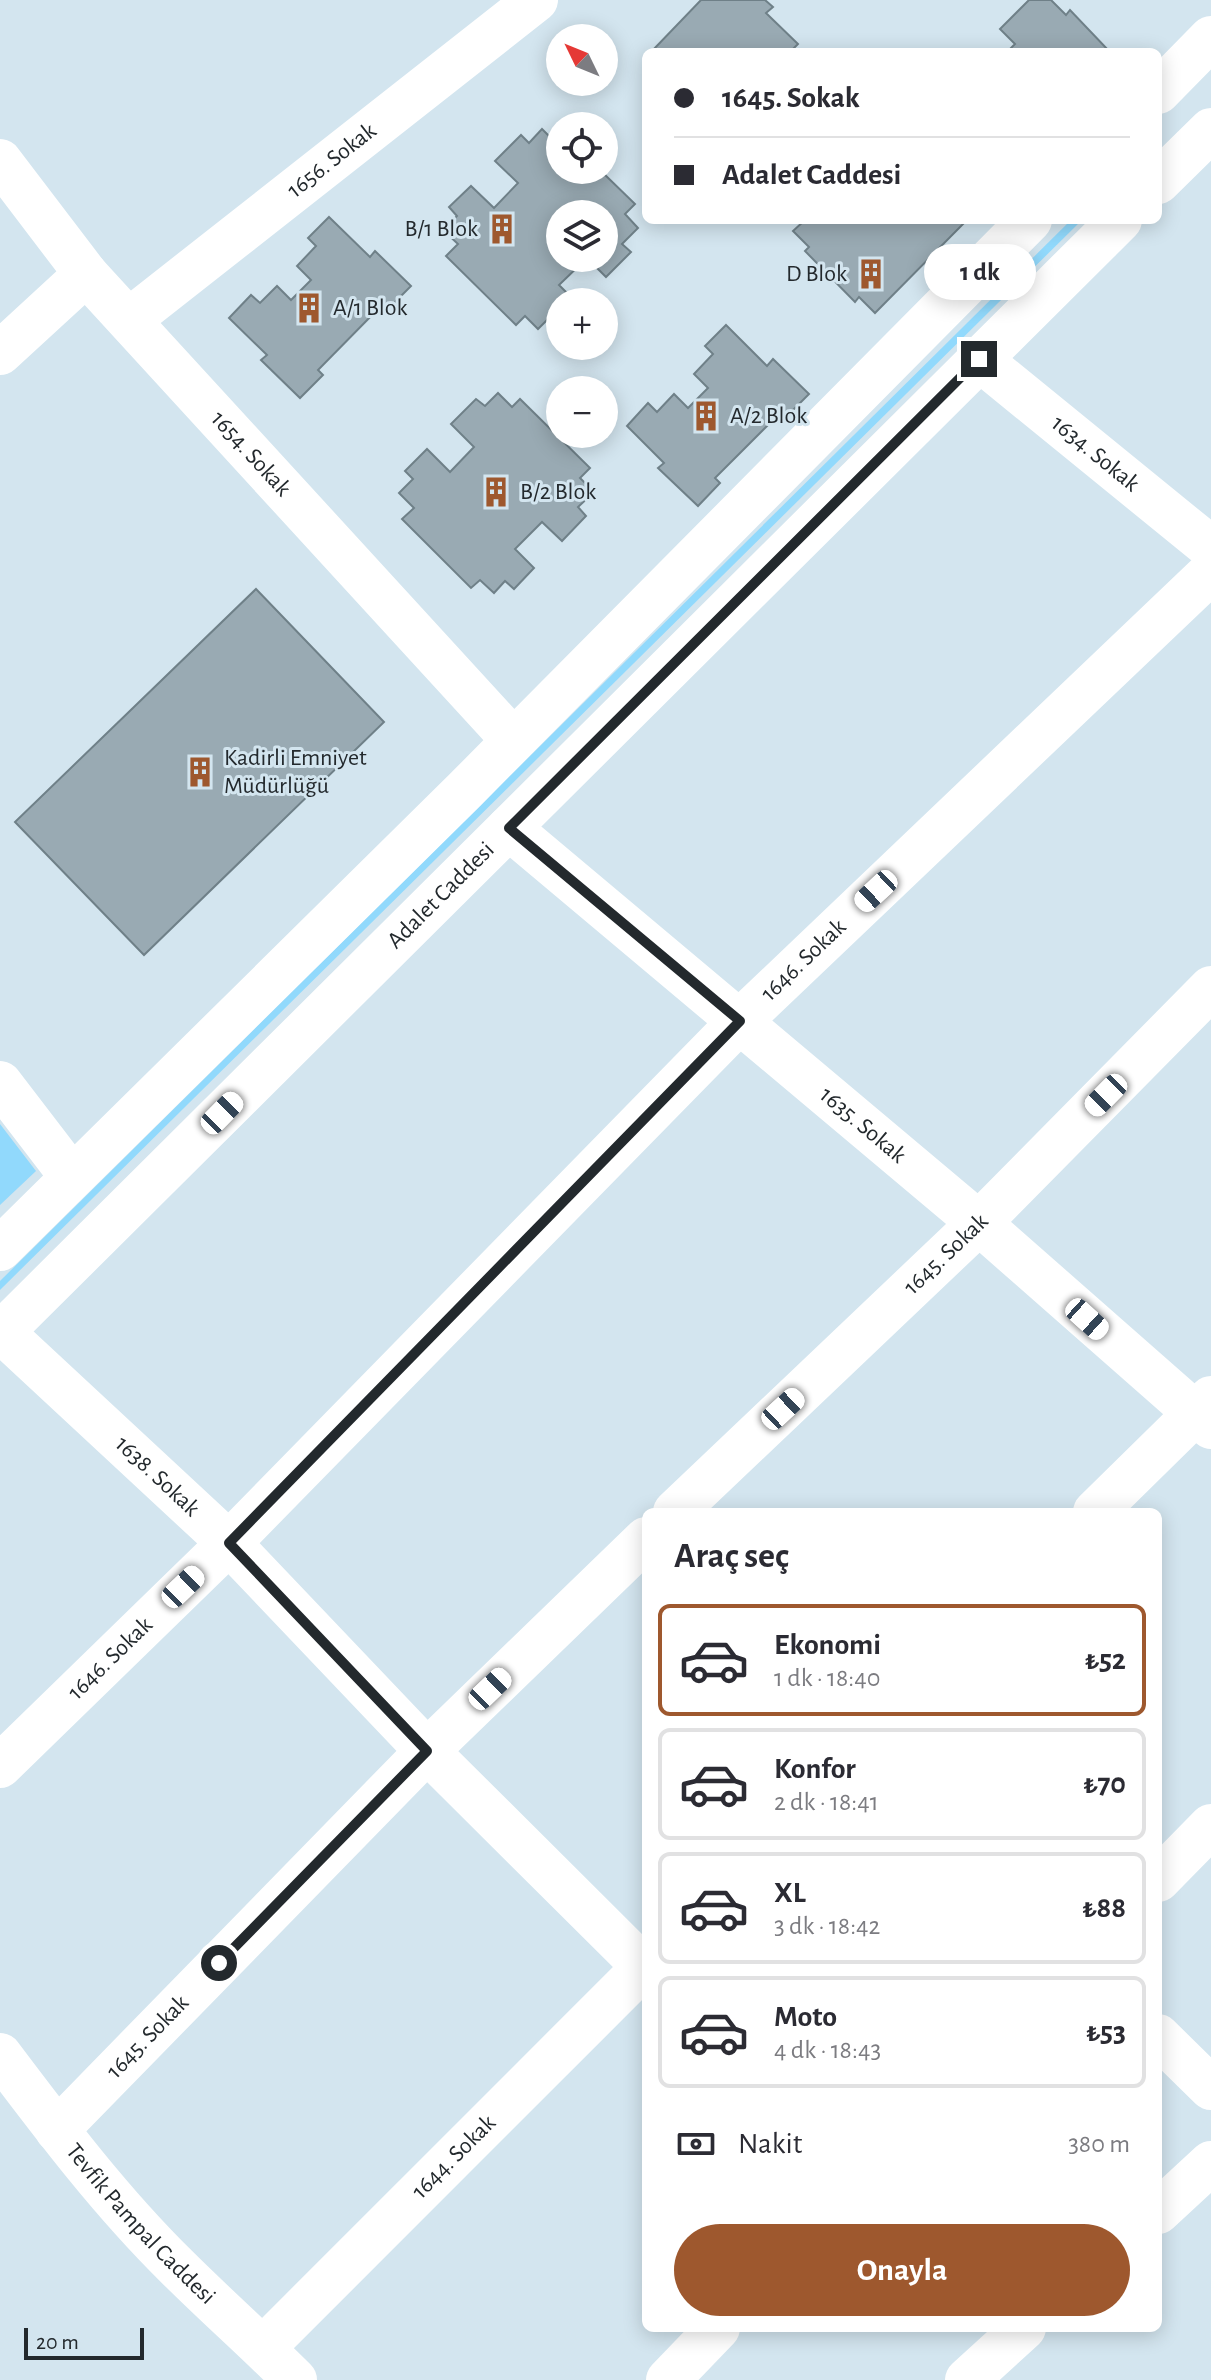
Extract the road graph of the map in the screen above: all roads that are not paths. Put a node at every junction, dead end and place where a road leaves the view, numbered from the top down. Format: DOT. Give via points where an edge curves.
graph roads {
  1 [pos="536,0"];
  2 [pos="1211,38"];
  3 [pos="1162,88"];
  4 [pos="1211,130"];
  5 [pos="0,161"];
  6 [pos="1162,178"];
  7 [pos="1026,224"];
  8 [pos="1116,224"];
  9 [pos="86,274"];
  10 [pos="129,320"];
  11 [pos="0,353"];
  12 [pos="979,359"];
  13 [pos="1211,548"];
  14 [pos="1211,572"];
  15 [pos="513,740"];
  16 [pos="509,828"];
  17 [pos="1211,988"];
  18 [pos="740,1021"];
  19 [pos="0,1083"];
  20 [pos="72,1177"];
  21 [pos="979,1223"];
  22 [pos="0,1249"];
  23 [pos="1,1333"];
  24 [pos="1206,1413"];
  25 [pos="679,1508"];
  26 [pos="1099,1508"];
  27 [pos="229,1543"];
  28 [pos="642,1543"];
  29 [pos="427,1751"];
  30 [pos="0,1766"];
  31 [pos="1211,1826"];
  32 [pos="1162,1876"];
  33 [pos="642,1964"];
  34 [pos="642,1970"];
  35 [pos="1162,2040"];
  36 [pos="0,2055"];
  37 [pos="1211,2088"];
  38 [pos="57,2130"];
  39 [pos="1211,2163"];
  40 [pos="1162,2208"];
  41 [pos="714,2332"];
  42 [pos="1017,2332"];
  43 [pos="284,2371"];
  44 [pos="668,2380"];
  45 [pos="967,2380"];
  1 -- 10 [label="street, 1656. Sokak"];
  2 -- 3 [label="street"];
  4 -- 6 [label="street"];
  5 -- 9 [label="street, 1654. Sokak"];
  7 -- 15 [label="street"];
  8 -- 12 [label="street, Adalet Caddesi"];
  9 -- 10 [label="street, 1654. Sokak"];
  9 -- 11 [label="street"];
  10 -- 15 [label="street, 1654. Sokak"];
  12 -- 13 [label="street, 1634. Sokak"];
  12 -- 16 [label="street, Adalet Caddesi"];
  14 -- 18 [label="street, 1646. Sokak"];
  15 -- 20 [label="street"];
  16 -- 18 [label="street, 1635. Sokak"];
  16 -- 23 [label="street, Adalet Caddesi"];
  17 -- 21 [label="street, 1645. Sokak"];
  18 -- 21 [label="street, 1635. Sokak"];
  18 -- 27 [label="street, 1646. Sokak"];
  19 -- 20 [label="street"];
  20 -- 22 [label="street"];
  21 -- 24 [label="street, 1635. Sokak"];
  21 -- 25 [label="street, 1645. Sokak"];
  23 -- 27 [label="street, 1638. Sokak"];
  24 -- 26 [label="street"];
  27 -- 29 [label="street, 1638. Sokak"];
  27 -- 30 [label="street, 1646. Sokak"];
  28 -- 29 [label="street, 1645. Sokak"];
  29 -- 33 [label="street, 1638. Sokak"];
  29 -- 38 [label="street, 1645. Sokak"];
  31 -- 32 [label="street"];
  34 -- 43 [label="street, 1644. Sokak"];
  35 -- 37 [label="street"];
  36 -- 38 [label="street, Tevfik Pampal Caddesi"];
  38 -- 43 [label="street, Tevfik Pampal Caddesi" via="175,2265"];
  39 -- 40 [label="street"];
  41 -- 44 [label="street"];
  42 -- 45 [label="street"];
}
